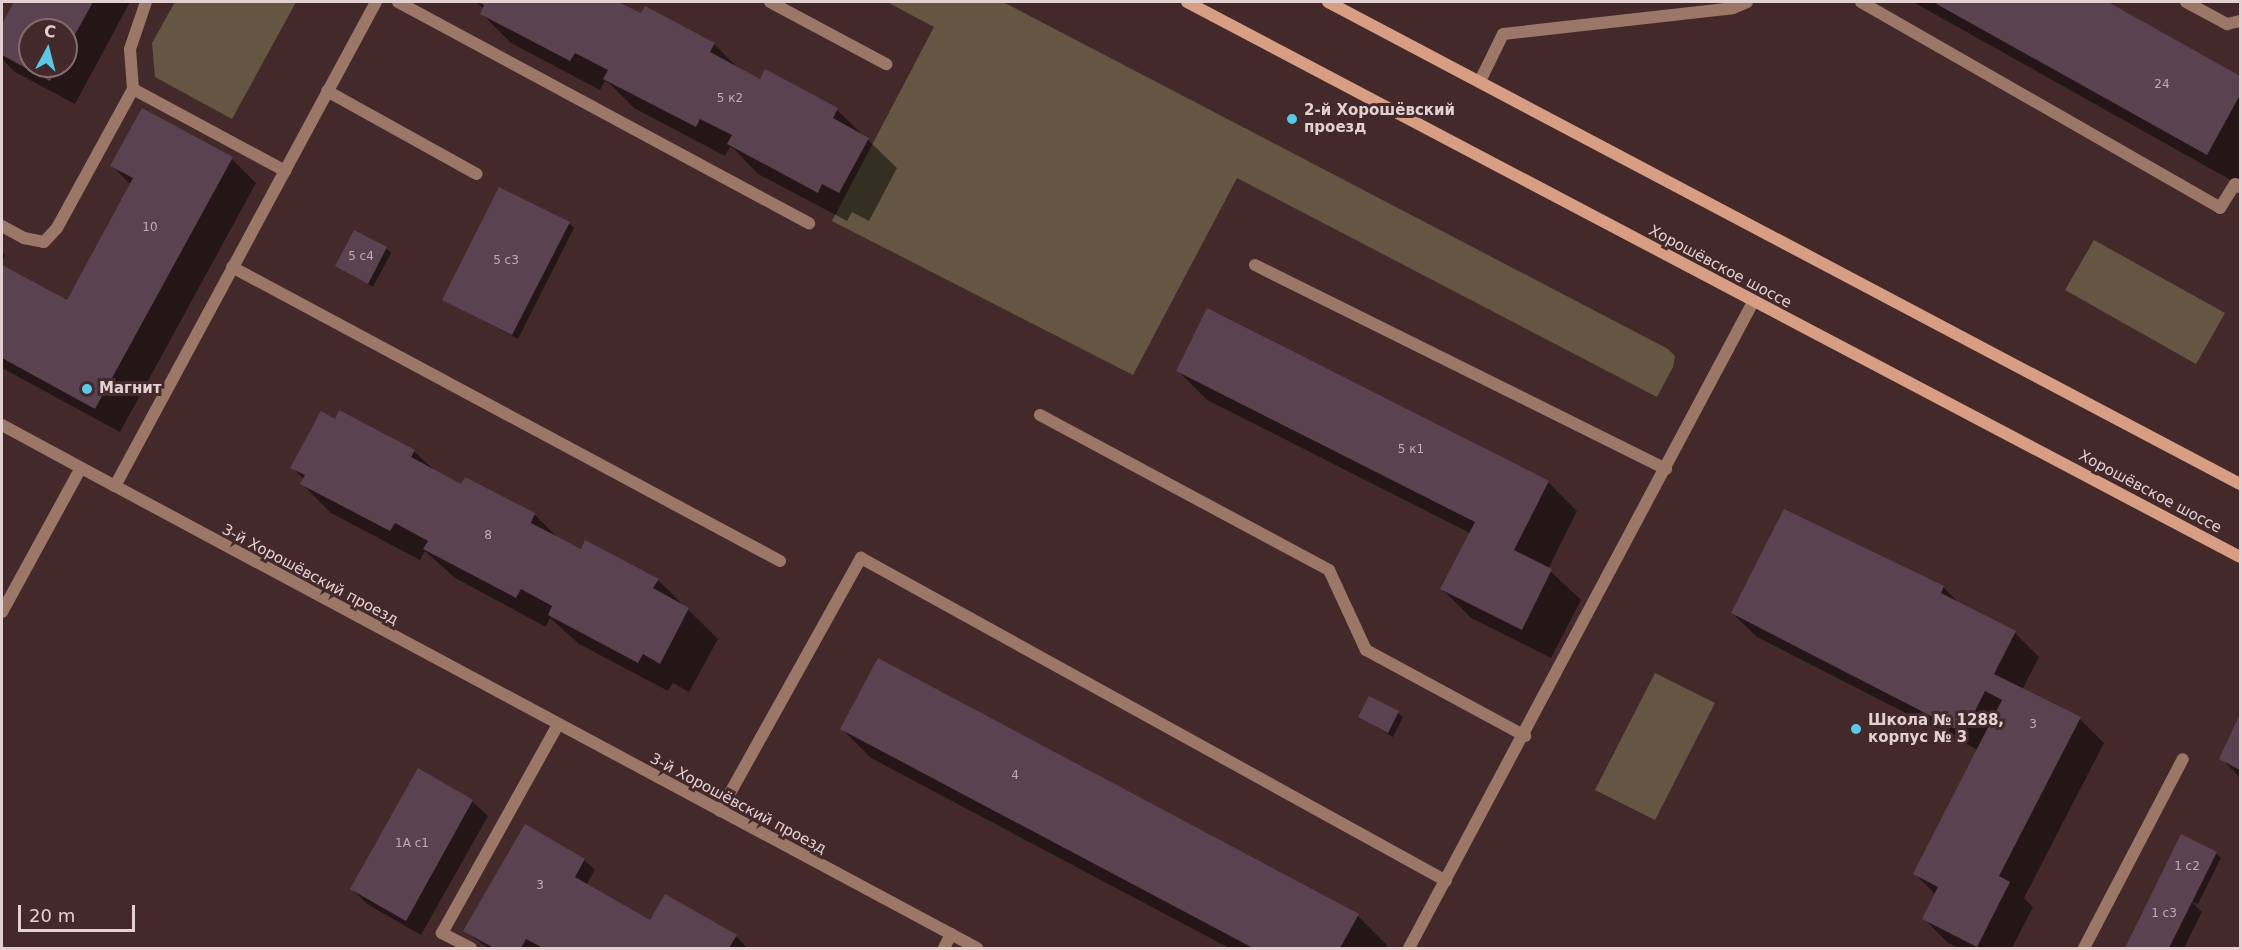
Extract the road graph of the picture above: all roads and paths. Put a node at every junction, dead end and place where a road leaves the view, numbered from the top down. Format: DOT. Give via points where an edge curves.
graph roads {
  1 [pos="146,2"];
  2 [pos="376,2"];
  3 [pos="398,2"];
  4 [pos="770,2"];
  5 [pos="1187,2"];
  6 [pos="1328,2"];
  7 [pos="1747,2"];
  8 [pos="1861,2"];
  9 [pos="2186,2"];
  10 [pos="2241,21"];
  11 [pos="886,64"];
  12 [pos="1480,81"];
  13 [pos="133,89"];
  14 [pos="327,91"];
  15 [pos="285,171"];
  16 [pos="477,174"];
  17 [pos="2241,187"];
  18 [pos="809,223"];
  19 [pos="2,226"];
  20 [pos="1255,265"];
  21 [pos="232,267"];
  22 [pos="1753,302"];
  23 [pos="1040,415"];
  24 [pos="2,425"];
  25 [pos="81,468"];
  26 [pos="1665,469"];
  27 [pos="2241,484"];
  28 [pos="115,486"];
  29 [pos="2241,556"];
  30 [pos="780,561"];
  31 [pos="2,612"];
  32 [pos="558,726"];
  33 [pos="1525,736"];
  34 [pos="2183,759"];
  35 [pos="720,811"];
  36 [pos="1446,881"];
  37 [pos="951,934"];
  38 [pos="471,948"];
  39 [pos="944,948"];
  40 [pos="977,948"];
  41 [pos="1409,948"];
  42 [pos="2084,948"];
  1 -- 13 [label="street" via="130,49"];
  2 -- 14 [label="street"];
  3 -- 18 [label="street"];
  4 -- 11 [label="street"];
  5 -- 22 [label="main road, Хорошёвское шоссе"];
  6 -- 12 [label="main road"];
  7 -- 12 [label="street" via="1733,8 1503,34"];
  8 -- 17 [label="street" via="2220,208 2235,184"];
  9 -- 10 [label="street" via="2227,24"];
  12 -- 27 [label="main road"];
  13 -- 15 [label="street"];
  13 -- 19 [label="street" via="57,228 44,242 24,238"];
  14 -- 15 [label="street"];
  14 -- 16 [label="street"];
  15 -- 21 [label="street"];
  20 -- 26 [label="street"];
  21 -- 28 [label="street"];
  21 -- 30 [label="street"];
  22 -- 26 [label="street"];
  22 -- 29 [label="main road, Хорошёвское шоссе"];
  23 -- 33 [label="street" via="1329,570 1366,650"];
  24 -- 25 [label="street, 3-й Хорошёвский проезд"];
  25 -- 28 [label="street, 3-й Хорошёвский проезд"];
  25 -- 31 [label="street"];
  26 -- 33 [label="street"];
  28 -- 32 [label="street, 3-й Хорошёвский проезд"];
  32 -- 35 [label="street, 3-й Хорошёвский проезд"];
  32 -- 38 [label="street" via="442,933"];
  33 -- 36 [label="street"];
  34 -- 42 [label="street"];
  35 -- 36 [label="street" via="861,558"];
  35 -- 37 [label="street, 3-й Хорошёвский проезд"];
  36 -- 41 [label="street"];
  37 -- 39 [label="street"];
  37 -- 40 [label="street, 3-й Хорошёвский проезд"];
}
